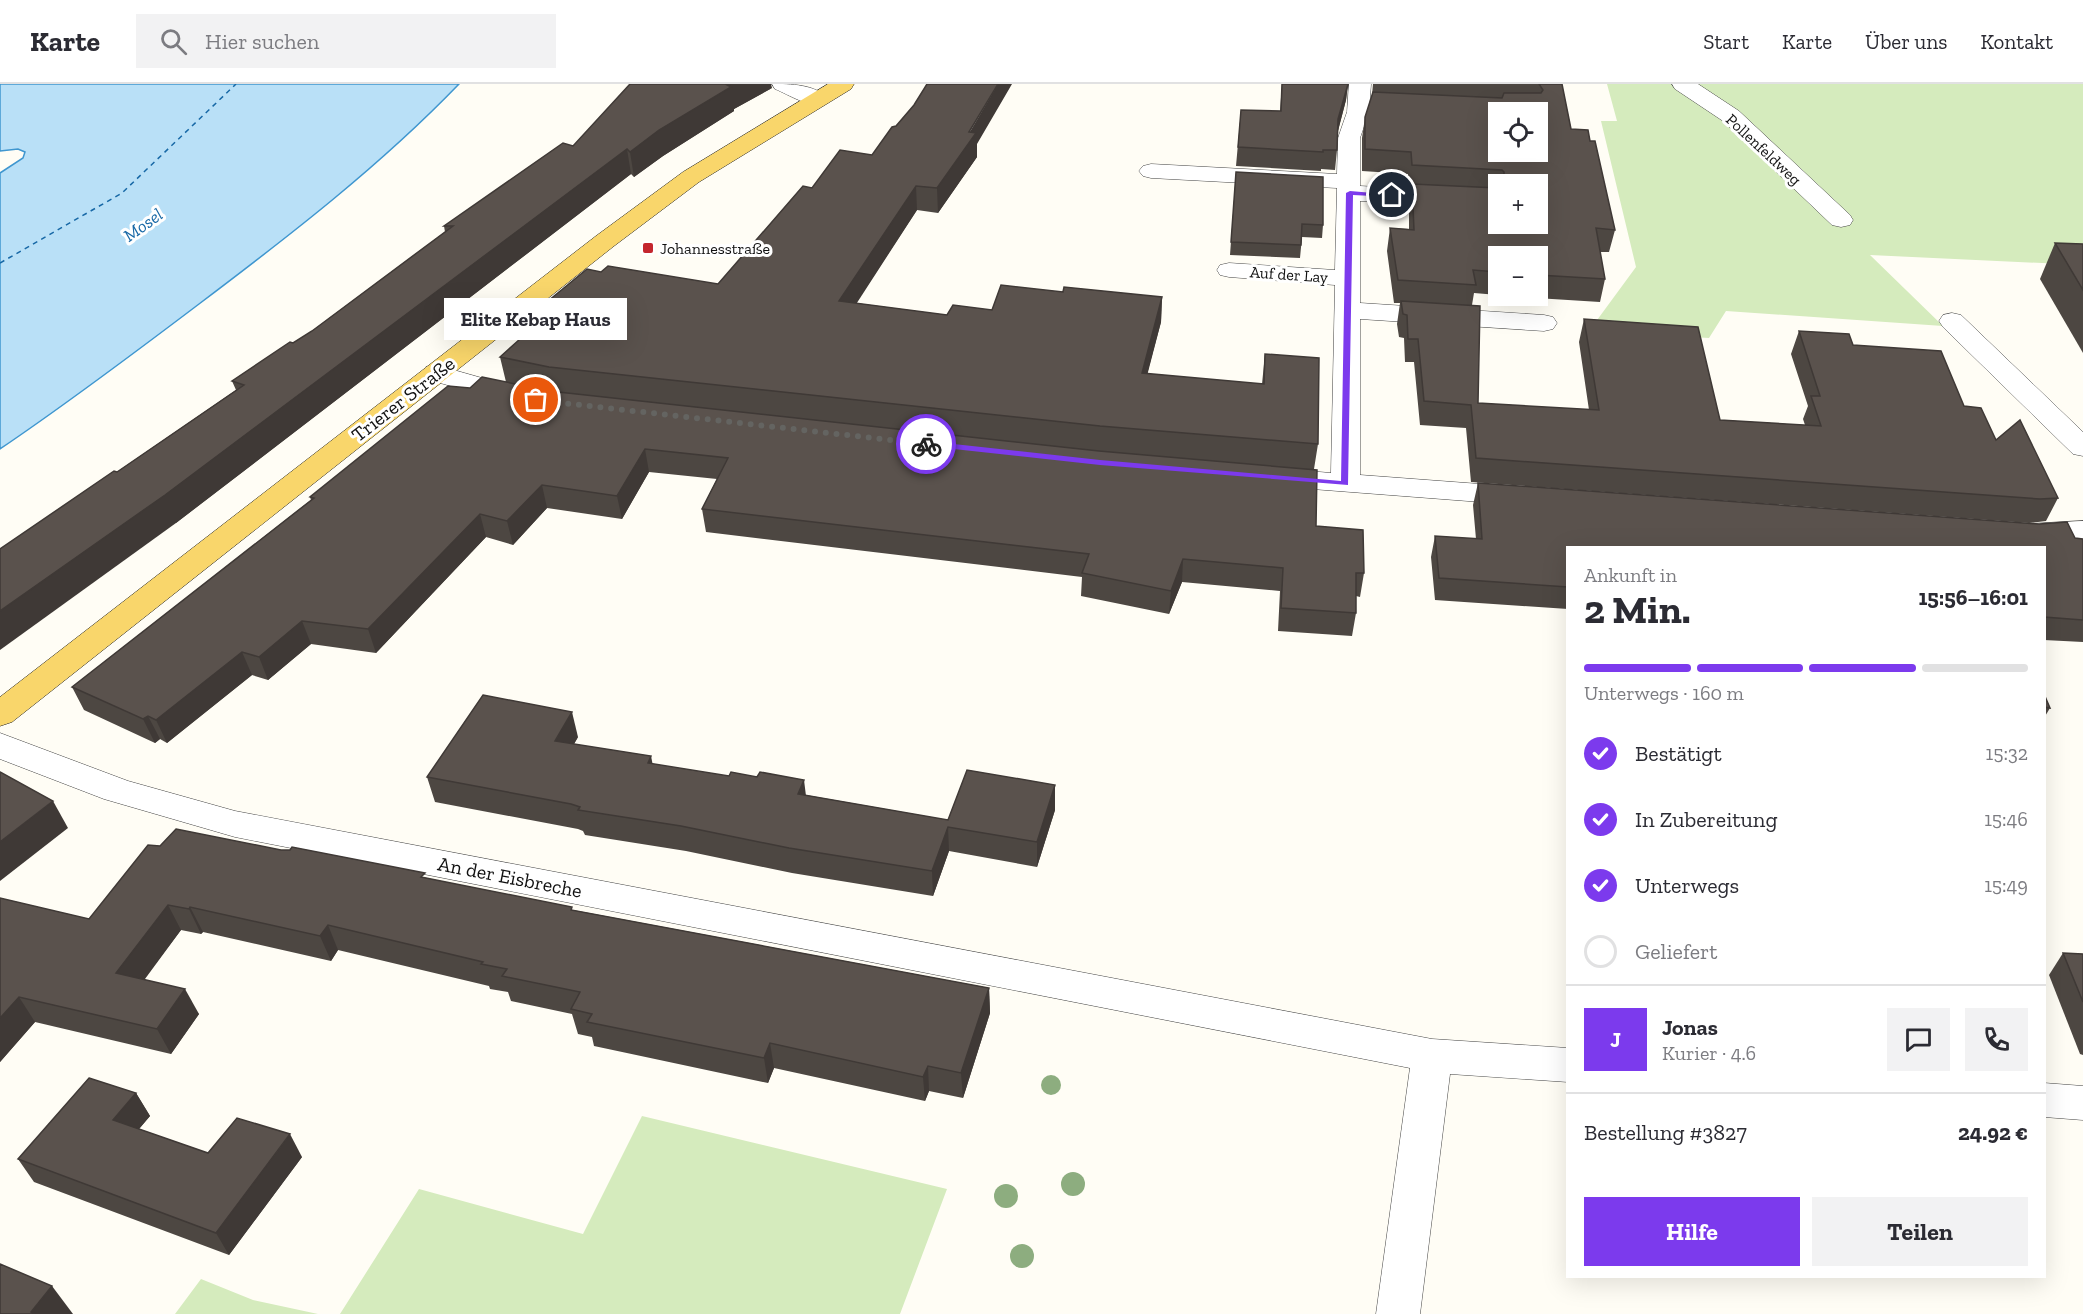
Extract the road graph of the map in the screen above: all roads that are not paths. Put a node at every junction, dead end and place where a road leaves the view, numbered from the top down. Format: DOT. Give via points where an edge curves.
graph roads {
  1 [pos="783,84"];
  2 [pos="843,84"];
  3 [pos="1683,84"];
  4 [pos="1360,95"];
  5 [pos="817,99"];
  6 [pos="1151,171"];
  7 [pos="1350,187"];
  8 [pos="1488,200"];
  9 [pos="1840,220"];
  10 [pos="1229,270"];
  11 [pos="1348,278"];
  12 [pos="1348,310"];
  13 [pos="1952,321"];
  14 [pos="1544,323"];
  15 [pos="436,373"];
  16 [pos="545,402"];
  17 [pos="2083,448"];
  18 [pos="1251,476"];
  19 [pos="1345,484"];
  20 [pos="1545,498"];
  21 [pos="2083,530"];
  22 [pos="2006,532"];
  23 [pos="0,714"];
  24 [pos="0,745"];
  25 [pos="1432,1056"];
  26 [pos="1566,1065"];
  27 [pos="2046,1100"];
  28 [pos="2083,1103"];
  29 [pos="1398,1314"];
  1 -- 5 [label="street"];
  2 -- 5 [label="main road, Trierer Straße"];
  3 -- 9 [label="street, Pollenfeldweg" via="1731,116"];
  4 -- 7 [label="street, Auf der Lay" via="1356,124 1349,138"];
  5 -- 15 [label="main road, Trierer Straße" via="691,177"];
  6 -- 7 [label="street"];
  7 -- 8 [label="street"];
  7 -- 11 [label="street, Auf der Lay"];
  10 -- 11 [label="street, Auf der Lay"];
  11 -- 12 [label="street, Auf der Lay"];
  12 -- 14 [label="street"];
  12 -- 19 [label="street, Auf der Lay"];
  13 -- 17 [label="street"];
  15 -- 16 [label="street" via="507,395"];
  15 -- 23 [label="main road, Trierer Straße"];
  18 -- 19 [label="street"];
  19 -- 20 [label="street"];
  21 -- 22 [label="street"];
  24 -- 25 [label="street, An der Eisbreche" via="99,785 235,824"];
  25 -- 26 [label="street, An der Eisbreche"];
  25 -- 29 [label="street"];
  27 -- 28 [label="street"];
}
